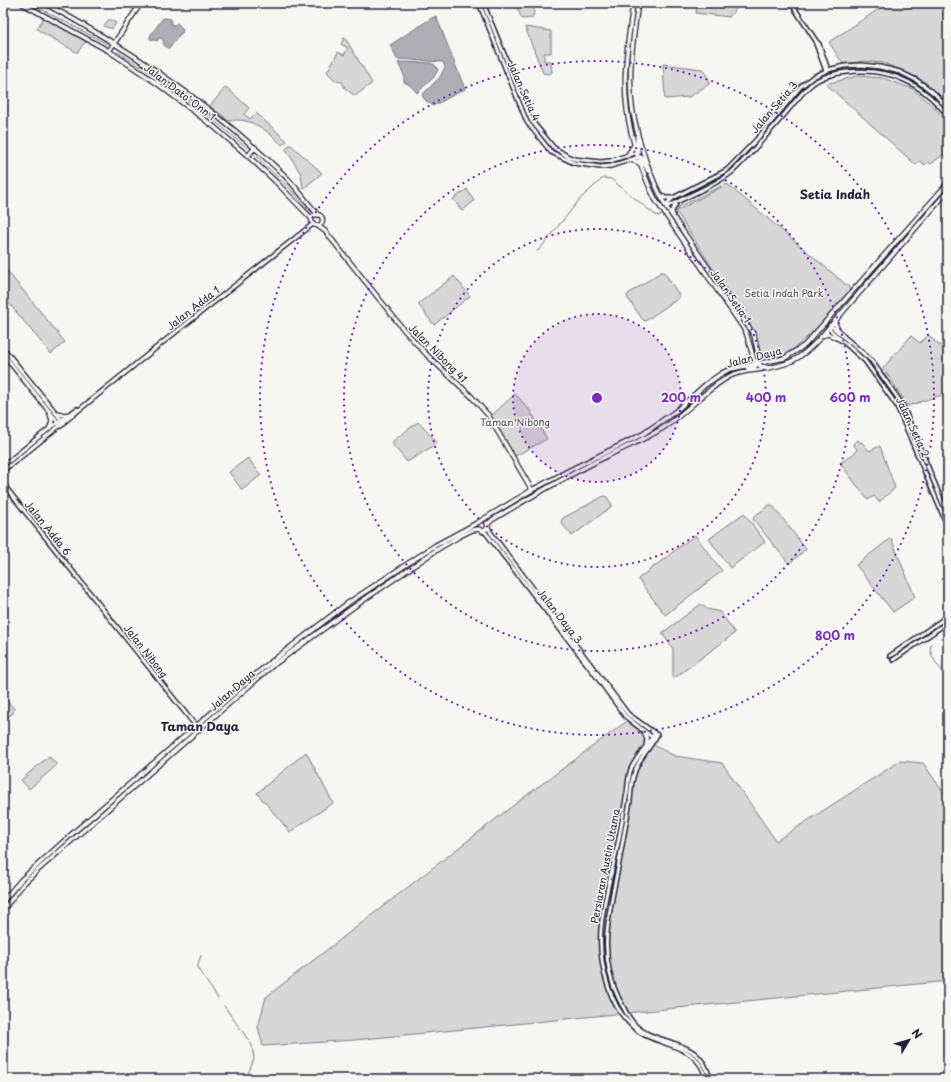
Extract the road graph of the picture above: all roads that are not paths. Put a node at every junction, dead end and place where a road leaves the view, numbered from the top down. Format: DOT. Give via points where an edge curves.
graph roads {
  1 [pos="21,3"];
  2 [pos="44,3"];
  3 [pos="141,3"];
  4 [pos="479,3"];
  5 [pos="483,3"];
  6 [pos="633,3"];
  7 [pos="638,3"];
  8 [pos="791,3"];
  9 [pos="115,42"];
  10 [pos="109,51"];
  11 [pos="825,64"];
  12 [pos="838,68"];
  13 [pos="827,72"];
  14 [pos="839,73"];
  15 [pos="626,74"];
  16 [pos="818,75"];
  17 [pos="818,80"];
  18 [pos="631,83"];
  19 [pos="626,94"];
  20 [pos="948,109"];
  21 [pos="948,116"];
  22 [pos="769,125"];
  23 [pos="637,128"];
  24 [pos="766,135"];
  25 [pos="757,139"];
  26 [pos="635,144"];
  27 [pos="255,147"];
  28 [pos="638,155"];
  29 [pos="248,156"];
  30 [pos="627,156"];
  31 [pos="629,160"];
  32 [pos="642,165"];
  33 [pos="652,176"];
  34 [pos="948,183"];
  35 [pos="948,187"];
  36 [pos="651,190"];
  37 [pos="941,190"];
  38 [pos="947,192"];
  39 [pos="659,193"];
  40 [pos="673,198"];
  41 [pos="677,202"];
  42 [pos="665,205"];
  43 [pos="318,215"];
  44 [pos="311,218"];
  45 [pos="675,219"];
  46 [pos="312,224"];
  47 [pos="320,224"];
  48 [pos="676,228"];
  49 [pos="901,243"];
  50 [pos="892,245"];
  51 [pos="894,252"];
  52 [pos="840,314"];
  53 [pos="832,315"];
  54 [pos="828,326"];
  55 [pos="816,333"];
  56 [pos="820,338"];
  57 [pos="842,338"];
  58 [pos="3,348"];
  59 [pos="3,354"];
  60 [pos="758,354"];
  61 [pos="753,355"];
  62 [pos="771,362"];
  63 [pos="873,363"];
  64 [pos="757,364"];
  65 [pos="745,366"];
  66 [pos="773,367"];
  67 [pos="740,372"];
  68 [pos="876,375"];
  69 [pos="887,381"];
  70 [pos="84,406"];
  71 [pos="55,411"];
  72 [pos="50,413"];
  73 [pos="70,414"];
  74 [pos="61,422"];
  75 [pos="50,428"];
  76 [pos="3,464"];
  77 [pos="3,470"];
  78 [pos="3,484"];
  79 [pos="532,490"];
  80 [pos="948,516"];
  81 [pos="480,521"];
  82 [pos="488,525"];
  83 [pos="948,527"];
  84 [pos="480,530"];
  85 [pos="81,581"];
  86 [pos="948,616"];
  87 [pos="948,622"];
  88 [pos="891,655"];
  89 [pos="894,659"];
  90 [pos="624,712"];
  91 [pos="198,728"];
  92 [pos="641,730"];
  93 [pos="653,738"];
  94 [pos="645,746"];
  95 [pos="3,902"];
  96 [pos="3,910"];
  97 [pos="706,1079"];
  98 [pos="710,1079"];
  1 -- 10 [label="main road, Jalan Dato' Onn 1"];
  2 -- 9 [label="main road, Jalan Dato' Onn 1"];
  3 -- 9 [label="main road"];
  4 -- 31 [label="street, Jalan Setia 4" via="527,122 551,152 574,163 600,167"];
  5 -- 30 [label="street, Jalan Setia 4" via="531,120 553,147 566,156 582,160 601,162"];
  6 -- 15 [label="main road, Jalan Setia 1"];
  7 -- 18 [label="main road, Jalan Setia 1"];
  8 -- 11 [label="street" via="819,44"];
  9 -- 10 [label="main road"];
  9 -- 27 [label="main road, Jalan Dato' Onn 1" via="167,78"];
  10 -- 29 [label="main road, Jalan Dato' Onn 1" via="158,84"];
  11 -- 12 [label="street"];
  11 -- 13 [label="street"];
  11 -- 16 [label="street"];
  12 -- 13 [label="street, Jalan Setia 3"];
  12 -- 20 [label="street, Jalan Setia 3" via="862,65 900,72 926,87"];
  13 -- 14 [label="street"];
  13 -- 16 [label="street, Jalan Setia 3"];
  13 -- 17 [label="street"];
  14 -- 17 [label="street, Jalan Setia 3"];
  14 -- 21 [label="street, Jalan Setia 3" via="886,73 905,80 932,97"];
  15 -- 18 [label="main road"];
  15 -- 19 [label="main road, Jalan Setia 1"];
  16 -- 22 [label="street, Jalan Setia 3" via="800,87"];
  17 -- 24 [label="street, Jalan Setia 3" via="803,92"];
  18 -- 19 [label="main road" via="627,86"];
  18 -- 23 [label="main road, Jalan Setia 1"];
  19 -- 26 [label="main road, Jalan Setia 1" via="627,111"];
  22 -- 24 [label="street"];
  22 -- 25 [label="street, Jalan Setia 3"];
  23 -- 28 [label="main road"];
  23 -- 33 [label="main road, Jalan Setia 1"];
  24 -- 25 [label="street"];
  24 -- 41 [label="street, Jalan Setia 3" via="730,174"];
  25 -- 40 [label="street, Jalan Setia 3" via="727,170"];
  26 -- 28 [label="main road, Jalan Setia 1"];
  26 -- 30 [label="main road"];
  27 -- 29 [label="main road"];
  27 -- 43 [label="main road, Jalan Dato' Onn 1" via="304,196"];
  28 -- 30 [label="street, Jalan Setia 4"];
  28 -- 31 [label="street, Jalan Setia 4"];
  28 -- 32 [label="main road, Jalan Setia 1"];
  28 -- 33 [label="main road"];
  29 -- 44 [label="main road, Jalan Dato' Onn 1"];
  31 -- 32 [label="main road"];
  32 -- 36 [label="main road, Jalan Setia 1"];
  33 -- 39 [label="main road, Jalan Setia 1"];
  34 -- 37 [label="main road, Jalan Daya"];
  35 -- 37 [label="main road"];
  36 -- 42 [label="main road" via="660,203"];
  36 -- 48 [label="main road, Jalan Setia 1"];
  37 -- 50 [label="main road, Jalan Daya"];
  38 -- 49 [label="main road, Jalan Daya"];
  39 -- 40 [label="street" via="662,197"];
  39 -- 42 [label="main road, Jalan Setia 1"];
  40 -- 42 [label="street, Jalan Setia 3"];
  41 -- 42 [label="street, Jalan Setia 3"];
  41 -- 45 [label="street" via="672,211"];
  42 -- 45 [label="main road, Jalan Setia 1"];
  42 -- 48 [label="main road" via="665,211"];
  43 -- 44 [label="main road"];
  43 -- 47 [label="main road" via="322,218"];
  44 -- 46 [label="main road"];
  45 -- 60 [label="main road, Jalan Setia 1" via="754,335"];
  46 -- 47 [label="main road"];
  46 -- 70 [label="street, Jalan Adda 1"];
  47 -- 79 [label="main road, Jalan Nibong 41" via="404,330 488,415"];
  48 -- 61 [label="main road, Jalan Setia 1" via="746,332"];
  49 -- 50 [label="main road"];
  49 -- 51 [label="main road, Jalan Daya"];
  50 -- 51 [label="main road"];
  50 -- 53 [label="main road, Jalan Daya"];
  51 -- 52 [label="main road, Jalan Daya"];
  52 -- 54 [label="main road, Jalan Daya"];
  52 -- 57 [label="main road" via="835,323"];
  53 -- 54 [label="main road"];
  53 -- 55 [label="main road, Jalan Daya"];
  54 -- 55 [label="main road"];
  54 -- 56 [label="main road, Jalan Daya"];
  54 -- 57 [label="street, Jalan Setia 2"];
  55 -- 62 [label="main road, Jalan Daya" via="793,354"];
  56 -- 57 [label="main road" via="828,334"];
  56 -- 66 [label="main road, Jalan Daya" via="798,358 783,366"];
  57 -- 63 [label="street, Jalan Setia 2"];
  57 -- 68 [label="street, Jalan Setia 2"];
  58 -- 71 [label="main road"];
  59 -- 72 [label="main road"];
  60 -- 62 [label="main road" via="762,360"];
  60 -- 64 [label="main road, Jalan Setia 1"];
  61 -- 64 [label="main road, Jalan Setia 1"];
  61 -- 65 [label="main road"];
  62 -- 64 [label="main road, Jalan Daya"];
  63 -- 68 [label="street"];
  63 -- 69 [label="street, Jalan Setia 2"];
  64 -- 65 [label="main road, Jalan Daya"];
  64 -- 66 [label="main road"];
  64 -- 67 [label="main road"];
  65 -- 79 [label="main road, Jalan Daya" via="731,369 705,385 667,418 643,434"];
  66 -- 67 [label="main road, Jalan Daya"];
  67 -- 82 [label="main road, Jalan Daya" via="709,389 654,433 535,494"];
  68 -- 69 [label="street"];
  68 -- 83 [label="street, Jalan Setia 2" via="897,406"];
  69 -- 80 [label="street, Jalan Setia 2" via="902,404"];
  70 -- 73 [label="street, Jalan Adda 1"];
  70 -- 74 [label="street, Jalan Adda 1"];
  71 -- 73 [label="main road" via="64,415"];
  71 -- 74 [label="main road"];
  72 -- 74 [label="main road"];
  72 -- 75 [label="main road"];
  73 -- 74 [label="street, Jalan Adda 1"];
  74 -- 75 [label="street, Jalan Adda 1"];
  74 -- 77 [label="street, Jalan Adda 1"];
  75 -- 76 [label="street, Jalan Adda 1"];
  78 -- 85 [label="street, Jalan Adda 6"];
  79 -- 81 [label="main road, Jalan Daya"];
  81 -- 82 [label="main road" via="485,520"];
  81 -- 84 [label="main road" via="477,526"];
  81 -- 91 [label="main road, Jalan Daya" via="436,545 348,603 262,669"];
  82 -- 84 [label="main road" via="486,530"];
  82 -- 90 [label="street, Jalan Daya 3" via="490,533 597,671"];
  84 -- 90 [label="street, Jalan Daya 3" via="486,533"];
  84 -- 91 [label="main road, Jalan Daya" via="472,530 438,549 352,608 272,666"];
  85 -- 91 [label="street, Jalan Nibong"];
  86 -- 88 [label="street"];
  87 -- 89 [label="street"];
  90 -- 92 [label="street" via="628,720"];
  90 -- 93 [label="street, Persiaran Austin Utama" via="656,734"];
  91 -- 95 [label="main road, Jalan Daya" via="56,848 21,880"];
  91 -- 96 [label="main road, Jalan Daya" via="24,883"];
  92 -- 93 [label="street"];
  92 -- 94 [label="street" via="647,739"];
  93 -- 94 [label="street, Persiaran Austin Utama"];
  93 -- 98 [label="street, Persiaran Austin Utama" via="634,773 609,912 607,964 617,994 634,1023 650,1034 690,1050 705,1065"];
  94 -- 97 [label="street, Persiaran Austin Utama" via="630,773 614,867 600,928 601,962 610,992 624,1019 647,1037 691,1055 701,1067"];
}
